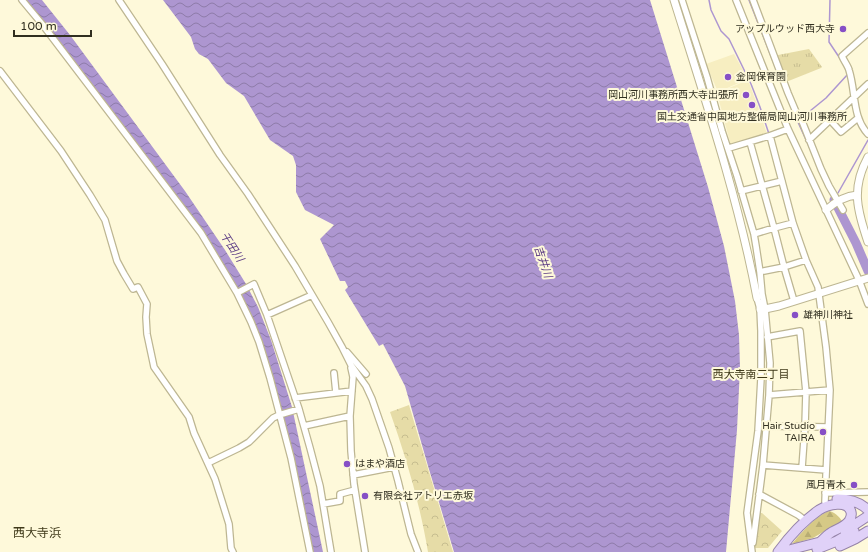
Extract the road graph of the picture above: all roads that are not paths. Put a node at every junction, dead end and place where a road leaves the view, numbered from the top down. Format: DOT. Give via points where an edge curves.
graph roads {
  1 [pos="22,0"];
  2 [pos="119,0"];
  3 [pos="674,0"];
  4 [pos="682,0"];
  5 [pos="736,0"];
  6 [pos="753,0"];
  7 [pos="868,33"];
  8 [pos="0,71"];
  9 [pos="868,84"];
  10 [pos="854,98"];
  11 [pos="858,118"];
  12 [pos="830,120"];
  13 [pos="788,129"];
  14 [pos="868,134"];
  15 [pos="770,136"];
  16 [pos="809,140"];
  17 [pos="750,142"];
  18 [pos="729,148"];
  19 [pos="868,157"];
  20 [pos="782,181"];
  21 [pos="762,186"];
  22 [pos="741,191"];
  23 [pos="857,195"];
  24 [pos="836,202"];
  25 [pos="826,210"];
  26 [pos="843,210"];
  27 [pos="793,223"];
  28 [pos="774,228"];
  29 [pos="754,234"];
  30 [pos="868,242"];
  31 [pos="806,260"];
  32 [pos="784,267"];
  33 [pos="764,271"];
  34 [pos="867,278"];
  35 [pos="859,280"];
  36 [pos="238,293"];
  37 [pos="818,294"];
  38 [pos="312,295"];
  39 [pos="758,298"];
  40 [pos="794,301"];
  41 [pos="868,304"];
  42 [pos="763,309"];
  43 [pos="267,315"];
  44 [pos="767,337"];
  45 [pos="342,347"];
  46 [pos="351,365"];
  47 [pos="334,373"];
  48 [pos="366,374"];
  49 [pos="830,390"];
  50 [pos="352,391"];
  51 [pos="806,392"];
  52 [pos="336,393"];
  53 [pos="769,396"];
  54 [pos="295,398"];
  55 [pos="298,410"];
  56 [pos="281,414"];
  57 [pos="350,416"];
  58 [pos="304,426"];
  59 [pos="767,426"];
  60 [pos="805,426"];
  61 [pos="828,427"];
  62 [pos="208,463"];
  63 [pos="763,465"];
  64 [pos="394,467"];
  65 [pos="802,468"];
  66 [pos="826,470"];
  67 [pos="353,474"];
  68 [pos="356,490"];
  69 [pos="868,492"];
  70 [pos="759,494"];
  71 [pos="825,497"];
  72 [pos="323,504"];
  73 [pos="868,510"];
  74 [pos="868,516"];
  75 [pos="802,518"];
  76 [pos="868,523"];
  77 [pos="868,531"];
  78 [pos="411,534"];
  79 [pos="820,542"];
  80 [pos="809,549"];
  81 [pos="233,552"];
  82 [pos="310,552"];
  83 [pos="331,552"];
  84 [pos="363,552"];
  85 [pos="413,552"];
  86 [pos="418,552"];
  87 [pos="752,552"];
  88 [pos="773,552"];
  89 [pos="780,552"];
  90 [pos="827,552"];
  1 -- 36 [label="street" via="189,218"];
  2 -- 38 [label="street"];
  3 -- 39 [label="street" via="745,237"];
  4 -- 18 [label="street"];
  5 -- 13 [label="street"];
  6 -- 16 [label="street" via="788,93"];
  7 -- 10 [label="street" via="842,56 849,69"];
  8 -- 62 [label="street" via="60,151 105,220 117,261 133,289 138,288 147,304 147,334 154,367 189,417"];
  9 -- 10 [label="street"];
  10 -- 11 [label="street"];
  10 -- 12 [label="street"];
  11 -- 12 [label="street" via="841,132"];
  11 -- 14 [label="street"];
  12 -- 16 [label="street"];
  13 -- 15 [label="street"];
  13 -- 25 [label="street"];
  15 -- 17 [label="street"];
  15 -- 20 [label="street"];
  16 -- 24 [label="street"];
  17 -- 18 [label="street"];
  17 -- 21 [label="street"];
  18 -- 22 [label="street"];
  19 -- 23 [label="street" via="860,175"];
  20 -- 21 [label="street"];
  20 -- 27 [label="street"];
  21 -- 22 [label="street"];
  21 -- 28 [label="street"];
  22 -- 29 [label="street"];
  23 -- 24 [label="street"];
  23 -- 30 [label="street" via="859,214"];
  24 -- 25 [label="street"];
  24 -- 26 [label="street"];
  25 -- 35 [label="street"];
  27 -- 28 [label="street"];
  27 -- 31 [label="street"];
  28 -- 29 [label="street"];
  28 -- 32 [label="street"];
  29 -- 42 [label="street"];
  31 -- 32 [label="street"];
  31 -- 37 [label="street" via="818,287"];
  32 -- 33 [label="street"];
  32 -- 40 [label="street"];
  34 -- 35 [label="street"];
  35 -- 37 [label="street"];
  35 -- 41 [label="street"];
  36 -- 43 [label="street" via="254,284"];
  36 -- 56 [label="street" via="259,342"];
  37 -- 40 [label="street"];
  37 -- 49 [label="street"];
  38 -- 43 [label="street"];
  38 -- 45 [label="street"];
  39 -- 42 [label="street"];
  40 -- 42 [label="street"];
  42 -- 44 [label="street"];
  42 -- 87 [label="street" via="758,431 747,513"];
  43 -- 54 [label="street"];
  44 -- 51 [label="street" via="800,331"];
  44 -- 53 [label="street" via="770,363"];
  45 -- 46 [label="street"];
  45 -- 48 [label="street"];
  46 -- 50 [label="street"];
  46 -- 64 [label="street" via="372,399"];
  47 -- 52 [label="street"];
  49 -- 51 [label="street"];
  49 -- 61 [label="street"];
  50 -- 52 [label="street"];
  50 -- 57 [label="street"];
  51 -- 53 [label="street"];
  51 -- 60 [label="street"];
  52 -- 54 [label="street"];
  53 -- 59 [label="street"];
  54 -- 55 [label="street"];
  55 -- 56 [label="street"];
  55 -- 58 [label="street"];
  56 -- 62 [label="street" via="273,418 249,442"];
  56 -- 82 [label="street"];
  57 -- 58 [label="street"];
  57 -- 67 [label="street"];
  58 -- 72 [label="street"];
  59 -- 60 [label="street"];
  59 -- 63 [label="street"];
  60 -- 61 [label="street"];
  60 -- 65 [label="street"];
  61 -- 66 [label="street"];
  62 -- 81 [label="street" via="216,479 229,524"];
  63 -- 65 [label="street"];
  63 -- 70 [label="street"];
  64 -- 67 [label="street"];
  64 -- 78 [label="street"];
  65 -- 66 [label="street"];
  66 -- 71 [label="street"];
  67 -- 68 [label="street"];
  68 -- 72 [label="street" via="340,494 340,501"];
  68 -- 84 [label="street"];
  69 -- 71 [label="street"];
  70 -- 75 [label="street"];
  70 -- 87 [label="street"];
  71 -- 73 [label="main road" via="846,499"];
  71 -- 75 [label="main road"];
  72 -- 83 [label="street"];
  74 -- 79 [label="main road"];
  75 -- 88 [label="main road"];
  76 -- 80 [label="main road" via="822,548"];
  77 -- 90 [label="main road"];
  78 -- 85 [label="street"];
  78 -- 86 [label="street"];
  79 -- 80 [label="main road"];
  79 -- 89 [label="main road" via="850,521 852,516 846,506 834,504 819,510 794,533"];
  80 -- 89 [label="main road"];
}
